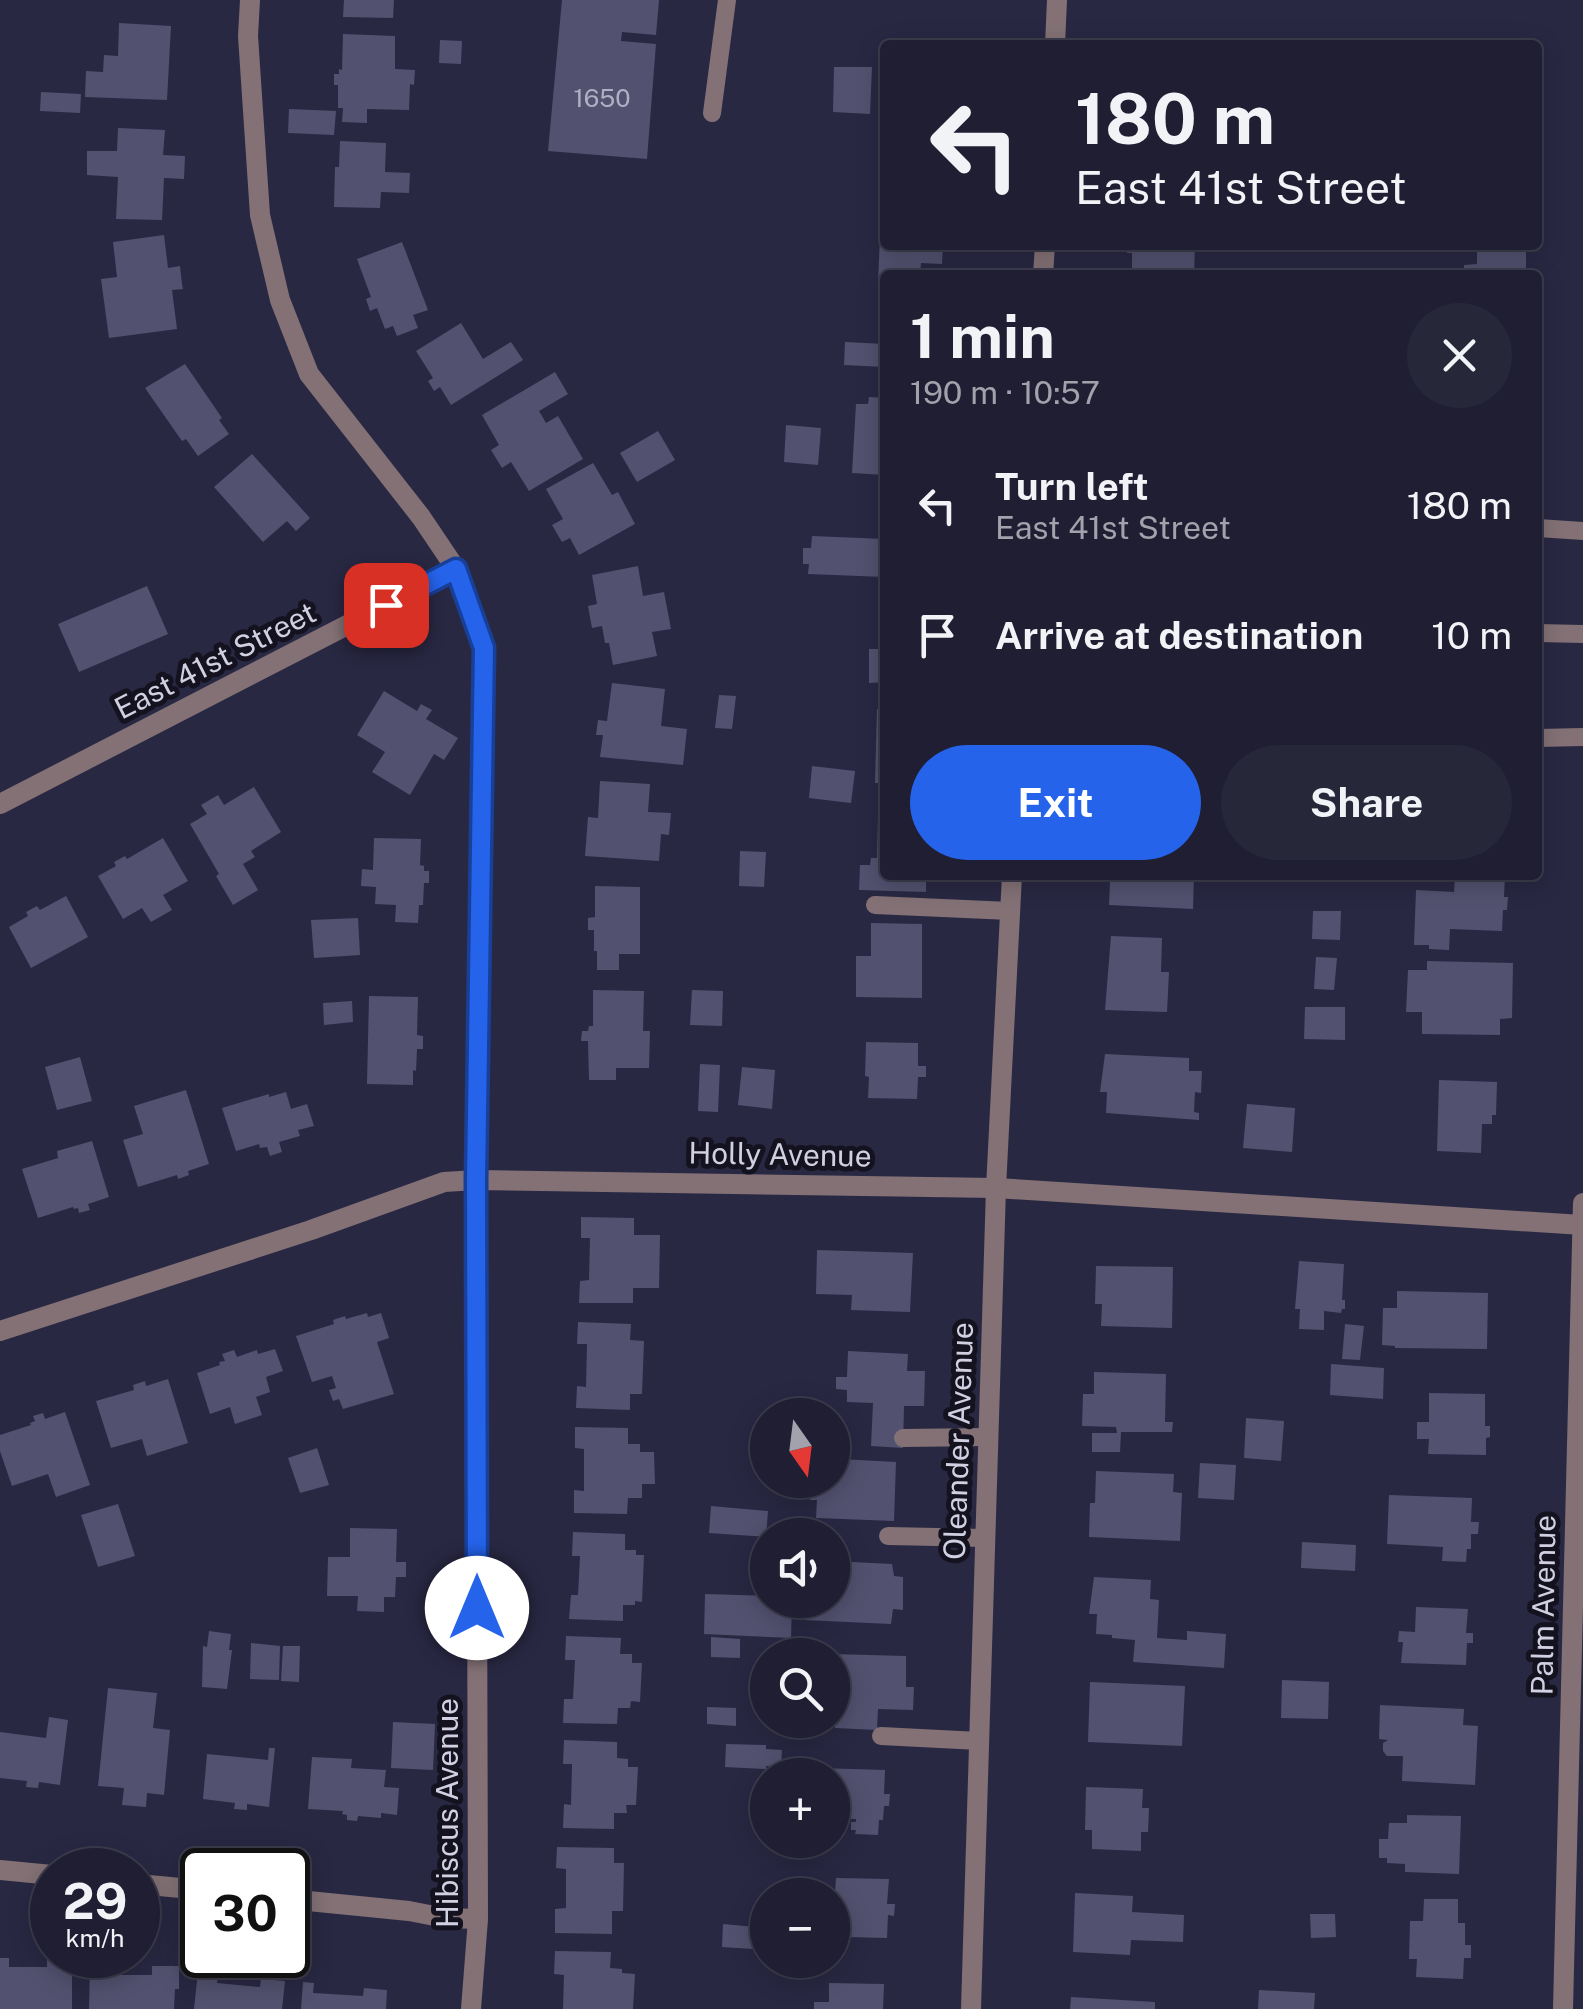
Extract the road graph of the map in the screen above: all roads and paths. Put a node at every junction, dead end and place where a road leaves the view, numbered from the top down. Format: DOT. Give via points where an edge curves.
graph roads {
  1 [pos="250,0"];
  2 [pos="727,0"];
  3 [pos="1058,0"];
  4 [pos="1055,40"];
  5 [pos="712,113"];
  6 [pos="1542,528"];
  7 [pos="1583,530"];
  8 [pos="456,569"];
  9 [pos="1542,633"];
  10 [pos="1583,634"];
  11 [pos="1583,737"];
  12 [pos="1542,738"];
  13 [pos="0,804"];
  14 [pos="1012,880"];
  15 [pos="875,906"];
  16 [pos="1010,911"];
  17 [pos="476,1180"];
  18 [pos="996,1188"];
  19 [pos="1583,1204"];
  20 [pos="1582,1225"];
  21 [pos="0,1331"];
  22 [pos="988,1437"];
  23 [pos="903,1438"];
  24 [pos="888,1536"];
  25 [pos="985,1538"];
  26 [pos="881,1736"];
  27 [pos="979,1741"];
  28 [pos="0,1870"];
  29 [pos="30,1873"];
  30 [pos="310,1901"];
  31 [pos="478,1920"];
  32 [pos="472,2009"];
  33 [pos="971,2009"];
  34 [pos="1563,2009"];
  1 -- 8 [label="street, Hibiscus Avenue" via="260,215 280,300 309,374"];
  2 -- 5 [label="lane"];
  3 -- 4 [label="street"];
  6 -- 7 [label="lane"];
  8 -- 13 [label="street, East 41st Street"];
  8 -- 17 [label="street, Hibiscus Avenue" via="484,648"];
  9 -- 10 [label="lane"];
  11 -- 12 [label="lane"];
  14 -- 16 [label="street, Oleander Avenue"];
  15 -- 16 [label="lane"];
  16 -- 18 [label="street, Oleander Avenue"];
  17 -- 18 [label="street, Holly Avenue"];
  17 -- 21 [label="street, Holly Avenue" via="444,1182"];
  17 -- 31 [label="street, Hibiscus Avenue"];
  18 -- 20 [label="street, Holly Avenue"];
  18 -- 22 [label="street, Oleander Avenue"];
  19 -- 20 [label="street, Palm Avenue"];
  20 -- 34 [label="street, Palm Avenue"];
  22 -- 23 [label="lane"];
  22 -- 25 [label="street, Oleander Avenue"];
  24 -- 25 [label="lane"];
  25 -- 27 [label="street, Oleander Avenue"];
  26 -- 27 [label="lane"];
  27 -- 33 [label="street, Oleander Avenue"];
  28 -- 29 [label="street"];
  30 -- 31 [label="street"];
  31 -- 32 [label="street, Hibiscus Avenue"];
}
